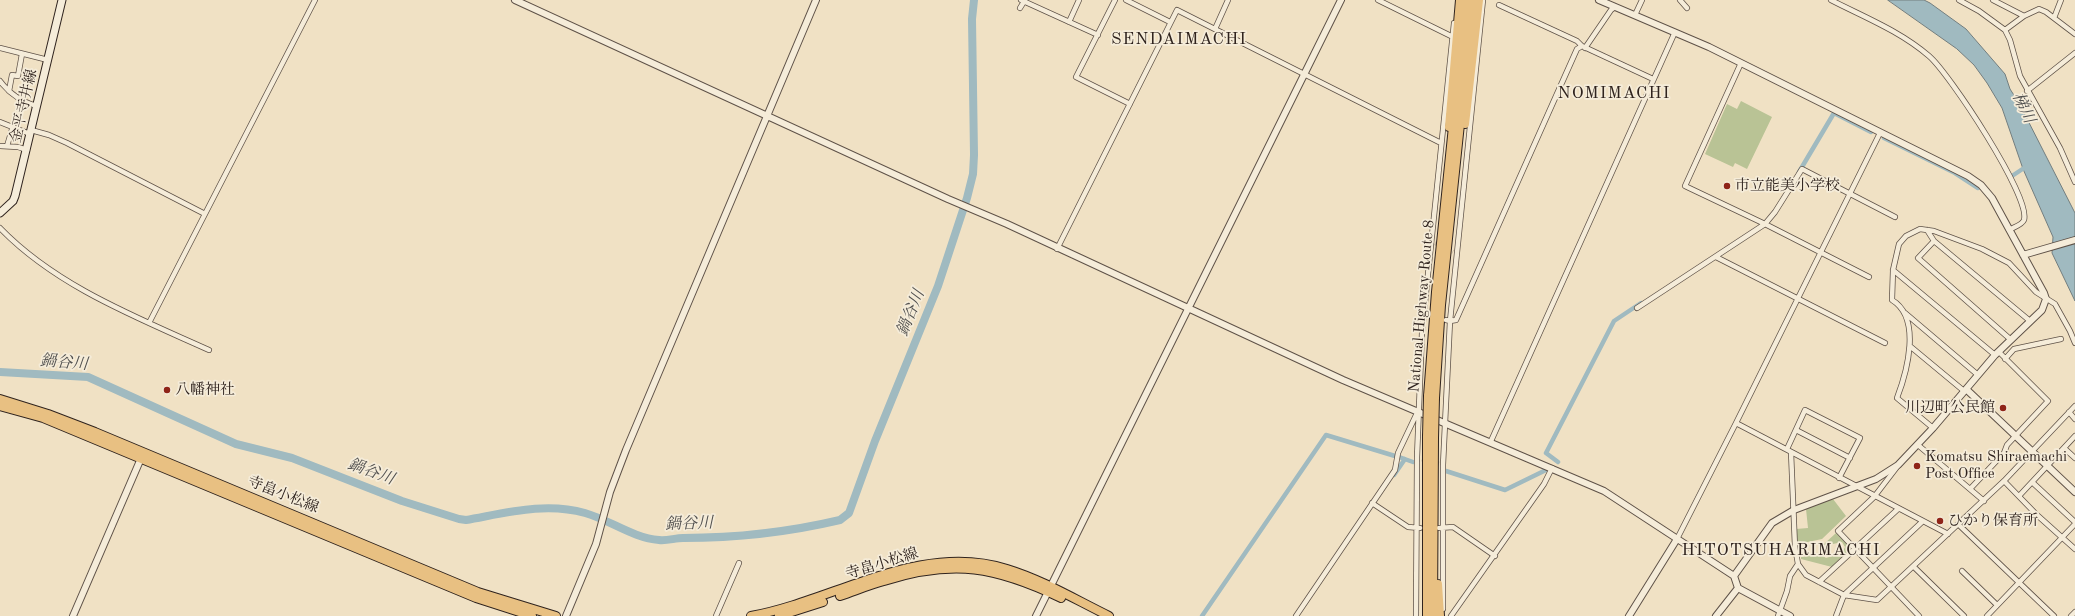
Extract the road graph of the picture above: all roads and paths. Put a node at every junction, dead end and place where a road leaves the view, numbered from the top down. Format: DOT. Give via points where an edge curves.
graph roads {
  1 [pos="62,0"];
  2 [pos="314,0"];
  3 [pos="515,0"];
  4 [pos="532,0"];
  5 [pos="816,0"];
  6 [pos="1079,0"];
  7 [pos="1115,0"];
  8 [pos="1126,0"];
  9 [pos="1228,0"];
  10 [pos="1341,0"];
  11 [pos="1378,0"];
  12 [pos="1457,0"];
  13 [pos="1460,0"];
  14 [pos="1466,0"];
  15 [pos="1473,0"];
  16 [pos="1479,0"];
  17 [pos="1483,0"];
  18 [pos="1599,0"];
  19 [pos="1642,0"];
  20 [pos="1680,0"];
  21 [pos="1831,0"];
  22 [pos="1959,0"];
  23 [pos="1993,0"];
  24 [pos="2061,0"];
  25 [pos="1023,1"];
  26 [pos="1498,5"];
  27 [pos="529,6"];
  28 [pos="1615,7"];
  29 [pos="1020,8"];
  30 [pos="1687,8"];
  31 [pos="1634,15"];
  32 [pos="2024,16"];
  33 [pos="2054,18"];
  34 [pos="1069,22"];
  35 [pos="1170,22"];
  36 [pos="1214,29"];
  37 [pos="2005,30"];
  38 [pos="1675,32"];
  39 [pos="2075,34"];
  40 [pos="1098,35"];
  41 [pos="1453,37"];
  42 [pos="1584,47"];
  43 [pos="0,48"];
  44 [pos="2075,52"];
  45 [pos="22,54"];
  46 [pos="48,60"];
  47 [pos="1741,63"];
  48 [pos="1305,73"];
  49 [pos="1653,79"];
  50 [pos="0,81"];
  51 [pos="9,91"];
  52 [pos="2027,91"];
  53 [pos="1130,104"];
  54 [pos="37,106"];
  55 [pos="767,116"];
  56 [pos="0,122"];
  57 [pos="13,126"];
  58 [pos="31,132"];
  59 [pos="1880,133"];
  60 [pos="1452,144"];
  61 [pos="0,146"];
  62 [pos="7,146"];
  63 [pos="27,150"];
  64 [pos="1453,160"];
  65 [pos="2075,182"];
  66 [pos="1850,194"];
  67 [pos="0,212"];
  68 [pos="205,214"];
  69 [pos="1895,217"];
  70 [pos="1765,224"];
  71 [pos="0,228"];
  72 [pos="1927,230"];
  73 [pos="2009,230"];
  74 [pos="2075,240"];
  75 [pos="1934,241"];
  76 [pos="1057,249"];
  77 [pos="1821,252"];
  78 [pos="2023,256"];
  79 [pos="1716,257"];
  80 [pos="1893,270"];
  81 [pos="1869,277"];
  82 [pos="1798,299"];
  83 [pos="2046,299"];
  84 [pos="1637,308"];
  85 [pos="1187,309"];
  86 [pos="1905,313"];
  87 [pos="1448,321"];
  88 [pos="2030,321"];
  89 [pos="148,323"];
  90 [pos="2010,339"];
  91 [pos="2060,339"];
  92 [pos="1885,343"];
  93 [pos="2075,343"];
  94 [pos="1911,347"];
  95 [pos="209,350"];
  96 [pos="1997,354"];
  97 [pos="2005,359"];
  98 [pos="1978,375"];
  99 [pos="1965,390"];
  100 [pos="1432,397"];
  101 [pos="0,399"];
  102 [pos="0,406"];
  103 [pos="2073,409"];
  104 [pos="1418,412"];
  105 [pos="2075,419"];
  106 [pos="1444,422"];
  107 [pos="1736,424"];
  108 [pos="1933,428"];
  109 [pos="1796,430"];
  110 [pos="2015,436"];
  111 [pos="2075,436"];
  112 [pos="1430,437"];
  113 [pos="1491,441"];
  114 [pos="1918,445"];
  115 [pos="2064,448"];
  116 [pos="1789,450"];
  117 [pos="2032,452"];
  118 [pos="142,455"];
  119 [pos="1850,458"];
  120 [pos="2075,458"];
  121 [pos="1898,466"];
  122 [pos="2046,466"];
  123 [pos="1552,468"];
  124 [pos="1839,478"];
  125 [pos="2004,481"];
  126 [pos="2032,482"];
  127 [pos="1857,488"];
  128 [pos="1970,489"];
  129 [pos="2075,492"];
  130 [pos="2019,496"];
  131 [pos="1874,497"];
  132 [pos="1426,501"];
  133 [pos="1984,501"];
  134 [pos="1372,503"];
  135 [pos="1898,509"];
  136 [pos="1794,510"];
  137 [pos="1433,521"];
  138 [pos="1923,521"];
  139 [pos="2075,523"];
  140 [pos="1958,525"];
  141 [pos="1441,527"];
  142 [pos="1418,528"];
  143 [pos="1948,534"];
  144 [pos="2062,537"];
  145 [pos="1677,539"];
  146 [pos="1855,549"];
  147 [pos="2075,549"];
  148 [pos="1495,556"];
  149 [pos="739,563"];
  150 [pos="1798,564"];
  151 [pos="1914,567"];
  152 [pos="1873,568"];
  153 [pos="1962,571"];
  154 [pos="1734,576"];
  155 [pos="1819,582"];
  156 [pos="2018,583"];
  157 [pos="1738,588"];
  158 [pos="1891,588"];
  159 [pos="1050,590"];
  160 [pos="1844,595"];
  161 [pos="1997,605"];
  162 [pos="2075,612"];
  163 [pos="1779,614"];
  164 [pos="73,616"];
  165 [pos="532,616"];
  166 [pos="556,616"];
  167 [pos="566,616"];
  168 [pos="716,616"];
  169 [pos="751,616"];
  170 [pos="778,616"];
  171 [pos="1036,616"];
  172 [pos="1097,616"];
  173 [pos="1109,616"];
  174 [pos="1296,616"];
  175 [pos="1416,616"];
  176 [pos="1421,616"];
  177 [pos="1427,616"];
  178 [pos="1434,616"];
  179 [pos="1440,616"];
  180 [pos="1443,616"];
  181 [pos="1451,616"];
  182 [pos="1629,616"];
  183 [pos="1716,616"];
  184 [pos="1790,616"];
  185 [pos="1836,616"];
  186 [pos="1919,616"];
  187 [pos="1964,616"];
  188 [pos="1987,616"];
  189 [pos="2054,616"];
  190 [pos="2071,616"];
  1 -- 46 [label="main road, 金平寺井線"];
  2 -- 68 [label="street"];
  3 -- 27 [label="street"];
  4 -- 27 [label="street"];
  5 -- 55 [label="street"];
  6 -- 34 [label="street"];
  7 -- 40 [label="street"];
  8 -- 35 [label="street"];
  9 -- 36 [label="street"];
  10 -- 48 [label="street"];
  11 -- 41 [label="street"];
  12 -- 41 [label="street"];
  13 -- 60 [label="main road" via="1449,114"];
  14 -- 60 [label="main road, National Highway Route 8"];
  15 -- 60 [label="main road, National Highway Route 8"];
  16 -- 60 [label="main road" via="1469,97"];
  17 -- 87 [label="street"];
  18 -- 28 [label="street"];
  19 -- 31 [label="street"];
  20 -- 30 [label="street"];
  21 -- 73 [label="street" via="1915,44 1931,57 1964,98 2022,204 2024,220 2022,224"];
  22 -- 37 [label="street" via="1980,11"];
  23 -- 32 [label="street"];
  24 -- 33 [label="street"];
  25 -- 29 [label="street"];
  25 -- 34 [label="street"];
  26 -- 42 [label="street" via="1577,41"];
  27 -- 55 [label="street"];
  28 -- 31 [label="street"];
  28 -- 42 [label="street"];
  31 -- 38 [label="street"];
  32 -- 33 [label="street" via="2039,9"];
  32 -- 37 [label="street"];
  33 -- 39 [label="street"];
  34 -- 40 [label="street"];
  35 -- 36 [label="street" via="1177,10"];
  35 -- 53 [label="street"];
  36 -- 48 [label="street"];
  37 -- 52 [label="street"];
  38 -- 47 [label="street"];
  38 -- 49 [label="street"];
  40 -- 53 [label="street" via="1076,77"];
  41 -- 60 [label="street"];
  42 -- 49 [label="street"];
  42 -- 87 [label="street" via="1577,49 1456,320"];
  43 -- 45 [label="street"];
  44 -- 52 [label="street"];
  45 -- 46 [label="street"];
  45 -- 51 [label="street" via="18,76 12,75"];
  46 -- 54 [label="main road, 金平寺井線"];
  47 -- 59 [label="street"];
  47 -- 70 [label="street" via="1685,186"];
  48 -- 60 [label="street"];
  48 -- 85 [label="street"];
  49 -- 113 [label="street"];
  50 -- 51 [label="street"];
  51 -- 54 [label="street" via="24,102"];
  52 -- 65 [label="street" via="2060,148"];
  53 -- 76 [label="street"];
  54 -- 58 [label="main road, 金平寺井線"];
  55 -- 76 [label="street"];
  55 -- 167 [label="street" via="632,436 610,492 599,536"];
  56 -- 57 [label="street"];
  57 -- 58 [label="street"];
  57 -- 62 [label="street"];
  58 -- 63 [label="main road, 金平寺井線"];
  58 -- 68 [label="street" via="49,135 67,143"];
  59 -- 66 [label="street"];
  59 -- 73 [label="street" via="1968,176 1981,185 1992,198"];
  60 -- 64 [label="main road, National Highway Route 8"];
  60 -- 104 [label="street" via="1433,243"];
  61 -- 62 [label="street"];
  62 -- 63 [label="street"];
  63 -- 67 [label="main road, 金平寺井線" via="16,196"];
  64 -- 100 [label="main road, National Highway Route 8" via="1447,192"];
  64 -- 100 [label="main road, National Highway Route 8" via="1457,187 1452,206"];
  66 -- 69 [label="street"];
  66 -- 70 [label="street" via="1802,169"];
  66 -- 77 [label="street"];
  68 -- 89 [label="street"];
  70 -- 77 [label="street"];
  70 -- 79 [label="street"];
  71 -- 89 [label="street" via="16,244 51,269 108,304"];
  72 -- 75 [label="street"];
  72 -- 80 [label="street" via="1912,232 1899,244"];
  72 -- 83 [label="street" via="1982,249 2009,263"];
  73 -- 78 [label="street"];
  74 -- 78 [label="street"];
  75 -- 88 [label="street"];
  75 -- 90 [label="street" via="1918,258"];
  76 -- 85 [label="street"];
  77 -- 81 [label="street"];
  77 -- 82 [label="street"];
  78 -- 83 [label="street"];
  79 -- 82 [label="street"];
  79 -- 84 [label="street"];
  80 -- 86 [label="street" via="1892,300 1899,304"];
  80 -- 96 [label="street"];
  82 -- 92 [label="street"];
  82 -- 107 [label="street"];
  83 -- 88 [label="street" via="2042,310"];
  83 -- 93 [label="street" via="2055,304"];
  85 -- 104 [label="street"];
  85 -- 159 [label="street"];
  86 -- 94 [label="street"];
  86 -- 98 [label="street"];
  87 -- 106 [label="street"];
  88 -- 90 [label="street"];
  89 -- 95 [label="street"];
  90 -- 96 [label="street"];
  91 -- 97 [label="street" via="2014,349"];
  94 -- 99 [label="street"];
  94 -- 108 [label="street" via="1906,375 1897,398"];
  96 -- 97 [label="street"];
  96 -- 98 [label="street"];
  97 -- 110 [label="street" via="2048,400"];
  98 -- 99 [label="street"];
  99 -- 108 [label="street"];
  99 -- 110 [label="street"];
  100 -- 112 [label="main road, National Highway Route 8, bridge"];
  101 -- 118 [label="main road, 寺畠小松線" via="48,414"];
  102 -- 118 [label="main road, 寺畠小松線" via="42,418"];
  103 -- 105 [label="street"];
  103 -- 117 [label="street"];
  104 -- 106 [label="street"];
  104 -- 134 [label="street" via="1398,453 1395,470"];
  104 -- 142 [label="street"];
  106 -- 113 [label="street"];
  106 -- 141 [label="street"];
  107 -- 116 [label="street"];
  107 -- 145 [label="street"];
  108 -- 114 [label="street"];
  109 -- 116 [label="street"];
  109 -- 119 [label="street"];
  109 -- 119 [label="street" via="1805,410 1860,438"];
  110 -- 117 [label="street"];
  110 -- 128 [label="street" via="2007,445 2004,454"];
  111 -- 115 [label="street"];
  112 -- 132 [label="main road, National Highway Route 8"];
  112 -- 137 [label="main road, National Highway Route 8"];
  113 -- 123 [label="street"];
  114 -- 121 [label="street"];
  114 -- 128 [label="street"];
  115 -- 120 [label="street"];
  115 -- 122 [label="street"];
  116 -- 124 [label="street"];
  116 -- 136 [label="street"];
  117 -- 122 [label="street"];
  117 -- 125 [label="street"];
  118 -- 164 [label="street"];
  118 -- 165 [label="main road, 寺畠小松線" via="476,598"];
  118 -- 166 [label="main road, 寺畠小松線" via="478,592"];
  119 -- 124 [label="street"];
  121 -- 127 [label="street"];
  121 -- 131 [label="street"];
  122 -- 126 [label="street"];
  122 -- 129 [label="street"];
  123 -- 145 [label="street" via="1604,491"];
  123 -- 148 [label="street"];
  124 -- 127 [label="street"];
  125 -- 130 [label="street"];
  125 -- 133 [label="street"];
  126 -- 130 [label="street"];
  126 -- 139 [label="street"];
  127 -- 131 [label="street"];
  127 -- 136 [label="street"];
  128 -- 133 [label="street"];
  130 -- 144 [label="street"];
  131 -- 135 [label="street"];
  131 -- 146 [label="street" via="1838,531"];
  132 -- 176 [label="main road"];
  132 -- 177 [label="main road, National Highway Route 8"];
  133 -- 140 [label="street"];
  134 -- 142 [label="street" via="1408,527"];
  134 -- 174 [label="street"];
  135 -- 138 [label="street"];
  135 -- 146 [label="street"];
  136 -- 150 [label="street"];
  136 -- 154 [label="street" via="1768,527"];
  137 -- 178 [label="main road, National Highway Route 8"];
  137 -- 179 [label="main road"];
  138 -- 143 [label="street"];
  138 -- 152 [label="street"];
  139 -- 144 [label="street"];
  140 -- 143 [label="street"];
  140 -- 156 [label="street"];
  141 -- 148 [label="street" via="1453,527"];
  141 -- 180 [label="street"];
  142 -- 175 [label="street"];
  143 -- 151 [label="street"];
  144 -- 147 [label="street"];
  144 -- 156 [label="street"];
  145 -- 154 [label="street"];
  145 -- 182 [label="street"];
  146 -- 152 [label="street"];
  146 -- 155 [label="street"];
  148 -- 181 [label="street"];
  149 -- 168 [label="street"];
  150 -- 155 [label="street" via="1806,575"];
  150 -- 163 [label="street" via="1790,576"];
  151 -- 158 [label="street"];
  151 -- 187 [label="street"];
  152 -- 158 [label="street"];
  152 -- 160 [label="street"];
  153 -- 161 [label="street"];
  154 -- 157 [label="street"];
  155 -- 160 [label="street"];
  156 -- 161 [label="street"];
  156 -- 189 [label="street"];
  157 -- 163 [label="street"];
  157 -- 183 [label="street"];
  158 -- 160 [label="street" via="1877,600"];
  158 -- 186 [label="street"];
  159 -- 169 [label="main road, 寺畠小松線" via="1007,568 973,563 936,563 901,569 768,613"];
  159 -- 170 [label="main road, 寺畠小松線" via="997,573 972,568 941,568 883,581"];
  159 -- 171 [label="street"];
  159 -- 172 [label="main road, 寺畠小松線"];
  159 -- 173 [label="main road, 寺畠小松線"];
  160 -- 185 [label="street"];
  161 -- 188 [label="street"];
  162 -- 190 [label="street"];
  163 -- 184 [label="street"];
}
